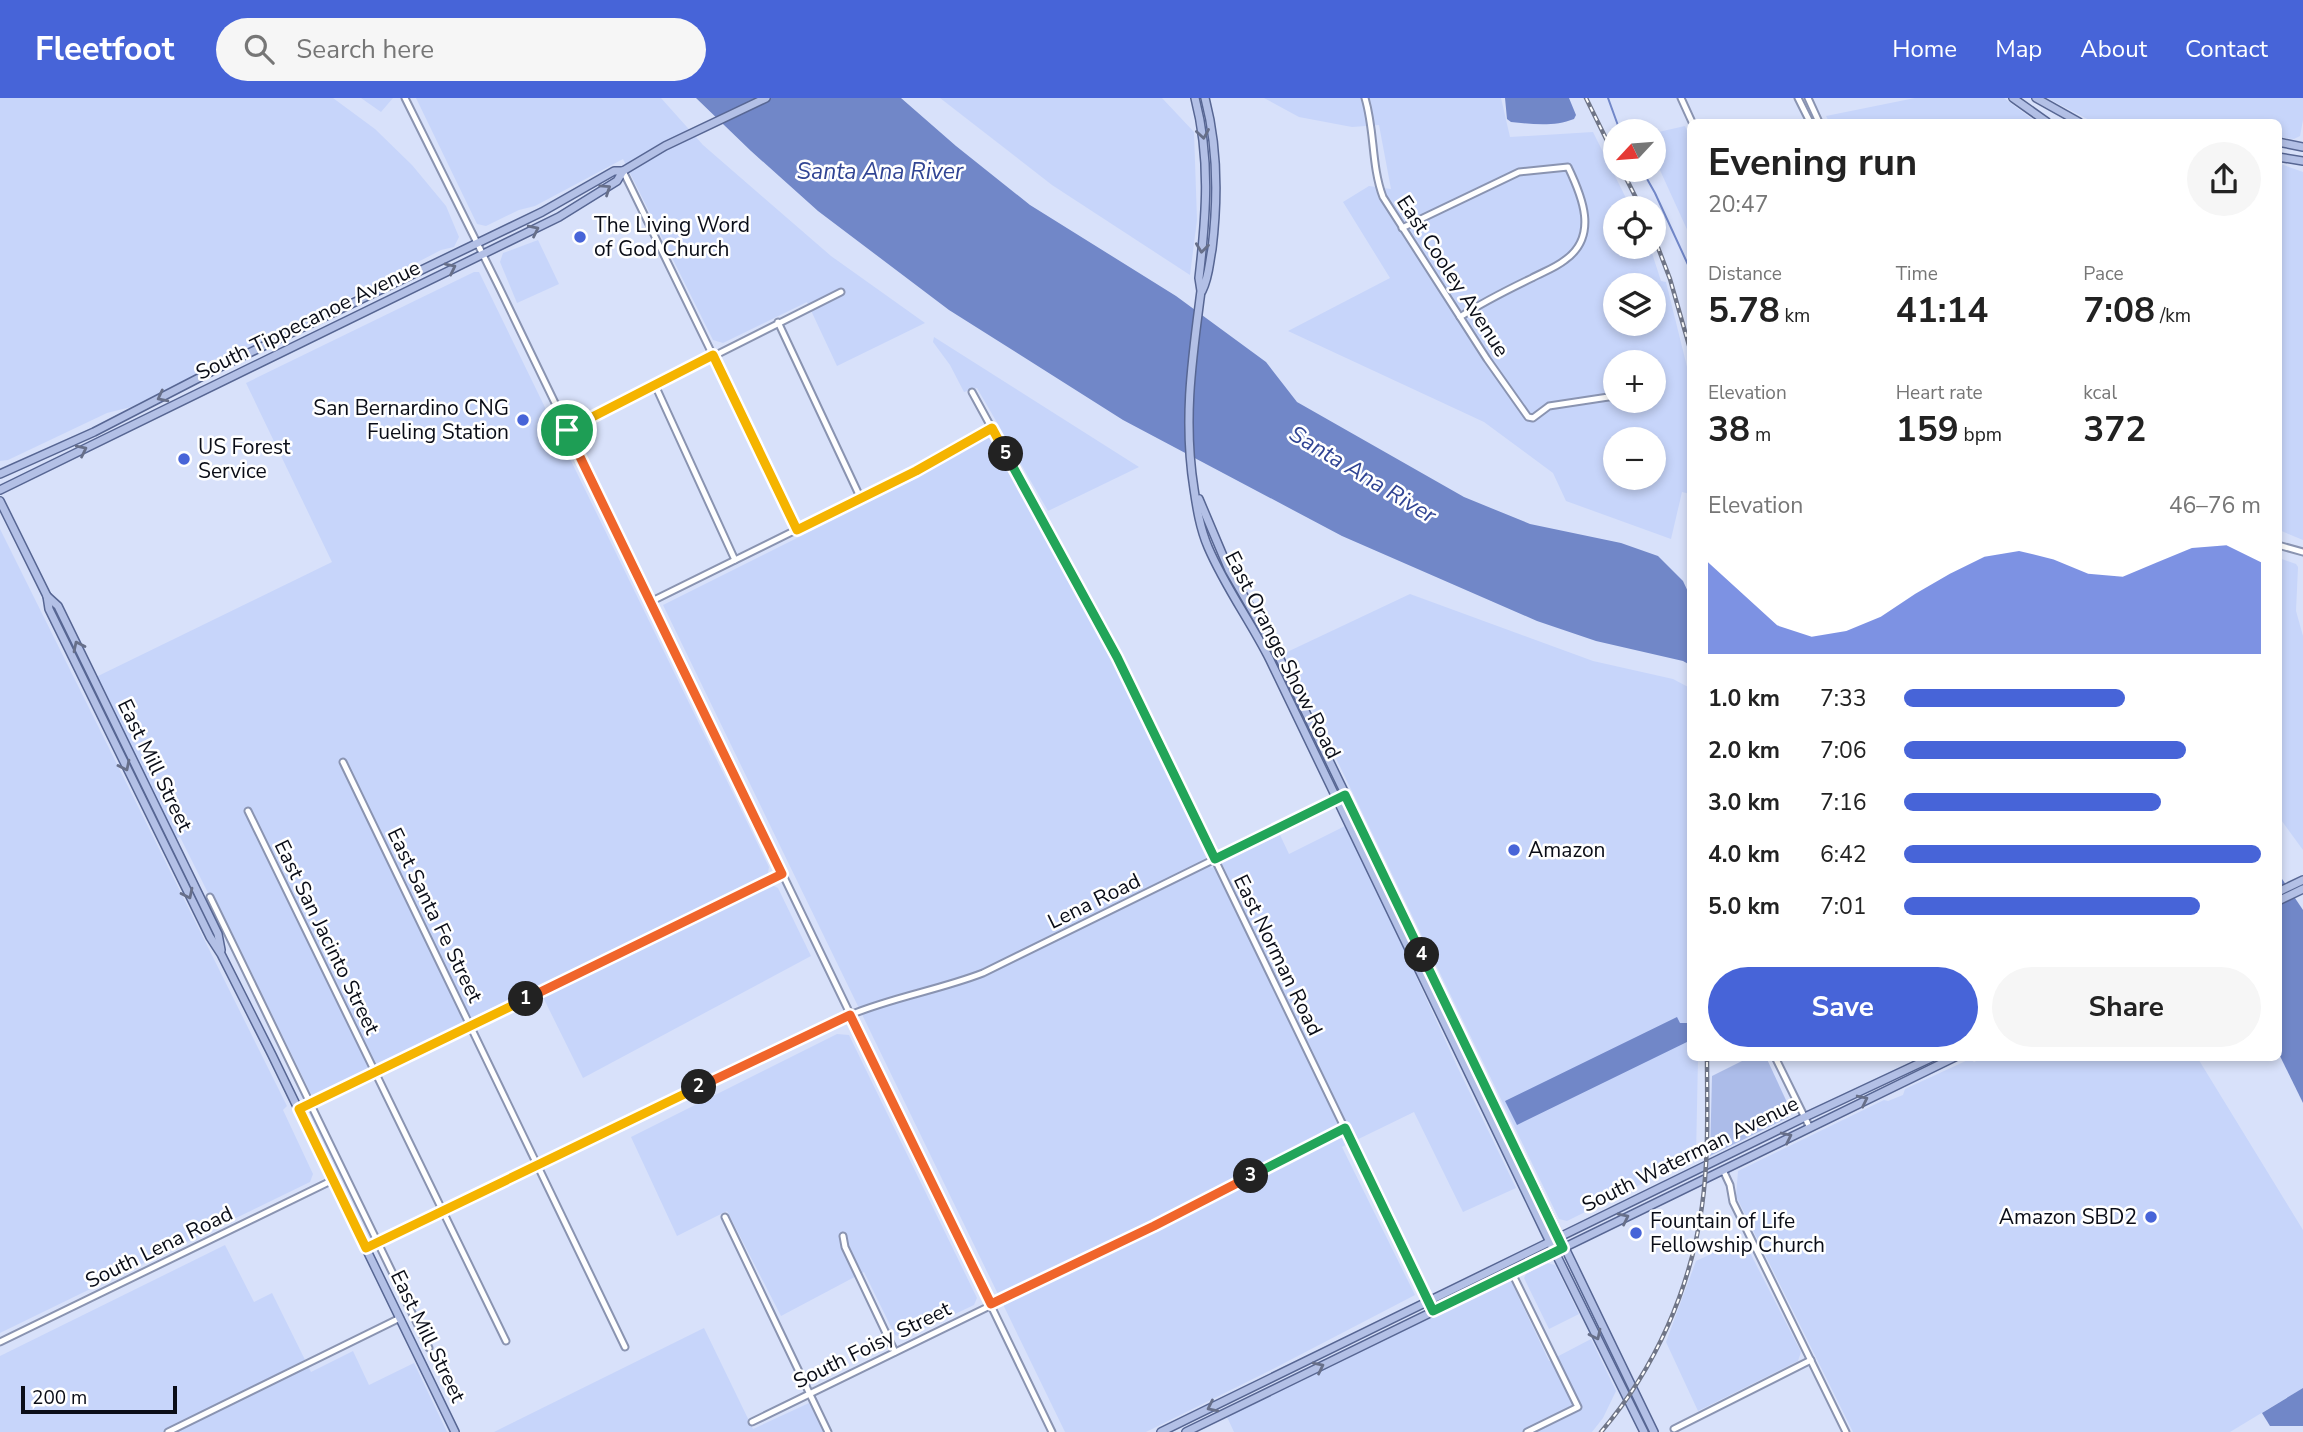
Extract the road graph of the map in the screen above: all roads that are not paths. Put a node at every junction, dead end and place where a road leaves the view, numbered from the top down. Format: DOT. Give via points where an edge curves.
graph roads {
  1 [pos="405,98"];
  2 [pos="766,98"];
  3 [pos="1195,98"];
  4 [pos="1205,98"];
  5 [pos="1365,98"];
  6 [pos="1681,98"];
  7 [pos="1798,98"];
  8 [pos="1808,98"];
  9 [pos="2013,98"];
  10 [pos="2036,98"];
  11 [pos="1691,119"];
  12 [pos="1808,119"];
  13 [pos="1818,119"];
  14 [pos="2043,119"];
  15 [pos="2074,119"];
  16 [pos="2282,143"];
  17 [pos="2303,147"];
  18 [pos="2282,157"];
  19 [pos="2302,159"];
  20 [pos="623,171"];
  21 [pos="1216,204"];
  22 [pos="1206,205"];
  23 [pos="1402,228"];
  24 [pos="476,242"];
  25 [pos="482,254"];
  26 [pos="1201,291"];
  27 [pos="841,292"];
  28 [pos="1460,317"];
  29 [pos="778,322"];
  30 [pos="713,355"];
  31 [pos="222,366"];
  32 [pos="228,378"];
  33 [pos="655,385"];
  34 [pos="972,392"];
  35 [pos="1603,398"];
  36 [pos="992,428"];
  37 [pos="567,430"];
  38 [pos="0,474"];
  39 [pos="1193,485"];
  40 [pos="0,490"];
  41 [pos="861,499"];
  42 [pos="0,501"];
  43 [pos="797,530"];
  44 [pos="2282,546"];
  45 [pos="2303,552"];
  46 [pos="735,560"];
  47 [pos="1248,601"];
  48 [pos="650,602"];
  49 [pos="1240,607"];
  50 [pos="1313,728"];
  51 [pos="1305,732"];
  52 [pos="343,762"];
  53 [pos="1341,797"];
  54 [pos="248,811"];
  55 [pos="1215,859"];
  56 [pos="782,874"];
  57 [pos="2300,886"];
  58 [pos="2282,891"];
  59 [pos="210,897"];
  60 [pos="2282,898"];
  61 [pos="850,1015"];
  62 [pos="471,1026"];
  63 [pos="1777,1061"];
  64 [pos="1924,1061"];
  65 [pos="1947,1061"];
  66 [pos="376,1072"];
  67 [pos="1484,1082"];
  68 [pos="1475,1086"];
  69 [pos="310,1104"];
  70 [pos="299,1109"];
  71 [pos="1805,1117"];
  72 [pos="1809,1126"];
  73 [pos="1345,1128"];
  74 [pos="537,1164"];
  75 [pos="1723,1170"];
  76 [pos="333,1180"];
  77 [pos="443,1210"];
  78 [pos="725,1217"];
  79 [pos="843,1236"];
  80 [pos="1559,1238"];
  81 [pos="1550,1242"];
  82 [pos="377,1243"];
  83 [pos="366,1248"];
  84 [pos="1559,1250"];
  85 [pos="1512,1272"];
  86 [pos="1428,1301"];
  87 [pos="991,1304"];
  88 [pos="1433,1311"];
  89 [pos="400,1318"];
  90 [pos="506,1341"];
  91 [pos="0,1342"];
  92 [pos="625,1347"];
  93 [pos="429,1348"];
  94 [pos="895,1352"];
  95 [pos="1811,1360"];
  96 [pos="809,1393"];
  97 [pos="752,1422"];
  98 [pos="1674,1429"];
  99 [pos="168,1432"];
  100 [pos="455,1432"];
  101 [pos="828,1432"];
  102 [pos="1052,1432"];
  103 [pos="1161,1432"];
  104 [pos="1186,1432"];
  105 [pos="1527,1432"];
  106 [pos="1644,1432"];
  107 [pos="1654,1432"];
  108 [pos="1846,1432"];
  1 -- 24 [label="street"];
  2 -- 20 [label="main road, South Tippecanoe Avenue"];
  3 -- 22 [label="main road, one-way" via="1205,149"];
  4 -- 21 [label="main road" via="1214,148"];
  5 -- 23 [label="street, East Cooley Avenue" via="1378,183"];
  6 -- 11 [label="street"];
  7 -- 12 [label="street"];
  8 -- 13 [label="street"];
  9 -- 14 [label="main road"];
  10 -- 15 [label="main road"];
  16 -- 17 [label="main road"];
  18 -- 19 [label="main road"];
  20 -- 24 [label="main road, South Tippecanoe Avenue" via="614,171 548,209"];
  25 -- 20 [label="main road, South Tippecanoe Avenue, one-way" via="585,204 617,181"];
  20 -- 30 [label="street"];
  21 -- 22 [label="main road"];
  21 -- 26 [label="main road" via="1207,280"];
  22 -- 26 [label="main road, one-way"];
  23 -- 28 [label="street, East Cooley Avenue"];
  23 -- 28 [label="street" via="1524,171 1568,167 1585,218 1582,239 1573,254"];
  24 -- 25 [label="street"];
  24 -- 31 [label="main road, South Tippecanoe Avenue"];
  32 -- 25 [label="main road, South Tippecanoe Avenue, one-way"];
  25 -- 37 [label="street"];
  26 -- 39 [label="main road, East Orange Show Road" via="1187,411"];
  27 -- 29 [label="street"];
  28 -- 35 [label="street, East Cooley Avenue" via="1528,417 1549,406"];
  29 -- 30 [label="street"];
  29 -- 41 [label="street"];
  30 -- 33 [label="street"];
  30 -- 43 [label="street"];
  31 -- 32 [label="main road"];
  31 -- 38 [label="main road, South Tippecanoe Avenue, one-way"];
  40 -- 32 [label="main road, South Tippecanoe Avenue, one-way"];
  33 -- 37 [label="street"];
  33 -- 46 [label="street"];
  34 -- 36 [label="street, East Norman Road"];
  36 -- 41 [label="street"];
  36 -- 55 [label="street, East Norman Road" via="1117,657"];
  37 -- 48 [label="street"];
  39 -- 47 [label="main road, East Orange Show Road" via="1222,556"];
  39 -- 49 [label="main road, East Orange Show Road" via="1206,544"];
  41 -- 43 [label="street"];
  42 -- 70 [label="main road, East Mill Street" via="125,766"];
  43 -- 46 [label="street"];
  44 -- 45 [label="street"];
  46 -- 48 [label="street"];
  47 -- 49 [label="main road"];
  47 -- 50 [label="main road, East Orange Show Road"];
  48 -- 56 [label="street"];
  49 -- 51 [label="main road, East Orange Show Road"];
  50 -- 51 [label="main road"];
  50 -- 53 [label="main road, East Orange Show Road"];
  51 -- 53 [label="main road, East Orange Show Road"];
  52 -- 62 [label="street, East Santa Fe Street"];
  53 -- 55 [label="street, Lena Road"];
  53 -- 67 [label="main road, East Orange Show Road"];
  53 -- 68 [label="main road, East Orange Show Road"];
  54 -- 66 [label="street, East San Jacinto Street"];
  55 -- 61 [label="street, Lena Road" via="983,973 882,1001"];
  55 -- 73 [label="street, East Norman Road"];
  56 -- 61 [label="street"];
  56 -- 62 [label="street"];
  57 -- 58 [label="main road"];
  57 -- 60 [label="main road"];
  59 -- 69 [label="street"];
  61 -- 74 [label="street, Lena Road"];
  61 -- 87 [label="street"];
  62 -- 66 [label="street"];
  62 -- 74 [label="street, East Santa Fe Street"];
  63 -- 71 [label="street"];
  64 -- 71 [label="main road, South Waterman Avenue"];
  72 -- 65 [label="main road, South Waterman Avenue, one-way"];
  66 -- 69 [label="street"];
  66 -- 77 [label="street, East San Jacinto Street"];
  67 -- 68 [label="main road"];
  67 -- 80 [label="main road, East Orange Show Road"];
  68 -- 81 [label="main road, East Orange Show Road"];
  69 -- 70 [label="street"];
  69 -- 82 [label="street"];
  70 -- 76 [label="main road, East Mill Street"];
  71 -- 72 [label="street"];
  71 -- 80 [label="main road, South Waterman Avenue"];
  75 -- 72 [label="main road, South Waterman Avenue, one-way"];
  73 -- 86 [label="street, East Norman Road"];
  73 -- 87 [label="street, South Foisy Street"];
  74 -- 77 [label="street, Lena Road"];
  74 -- 92 [label="street, East Santa Fe Street"];
  84 -- 75 [label="main road, South Waterman Avenue, one-way"];
  75 -- 95 [label="street" via="1733,1202"];
  76 -- 83 [label="main road, East Mill Street"];
  76 -- 91 [label="street, South Lena Road"];
  77 -- 82 [label="street, Lena Road"];
  77 -- 90 [label="street, East San Jacinto Street"];
  78 -- 96 [label="street"];
  79 -- 94 [label="street"];
  80 -- 81 [label="main road, South Waterman Avenue"];
  80 -- 84 [label="main road, East Orange Show Road"];
  81 -- 84 [label="main road, East Orange Show Road"];
  81 -- 86 [label="main road, South Waterman Avenue"];
  82 -- 83 [label="street, Lena Road"];
  82 -- 93 [label="street"];
  83 -- 89 [label="main road, East Mill Street"];
  84 -- 85 [label="main road, South Waterman Avenue"];
  84 -- 106 [label="main road, one-way"];
  84 -- 107 [label="main road"];
  85 -- 88 [label="main road, South Waterman Avenue"];
  85 -- 105 [label="street" via="1578,1407"];
  86 -- 88 [label="street, East Norman Road"];
  86 -- 103 [label="main road, South Waterman Avenue, one-way"];
  87 -- 94 [label="street, South Foisy Street"];
  87 -- 102 [label="street"];
  104 -- 88 [label="main road, South Waterman Avenue, one-way"];
  89 -- 99 [label="street"];
  89 -- 100 [label="main road, East Mill Street"];
  94 -- 96 [label="street, South Foisy Street"];
  95 -- 98 [label="street"];
  95 -- 108 [label="street"];
  96 -- 97 [label="street, South Foisy Street"];
  96 -- 101 [label="street"];
}
